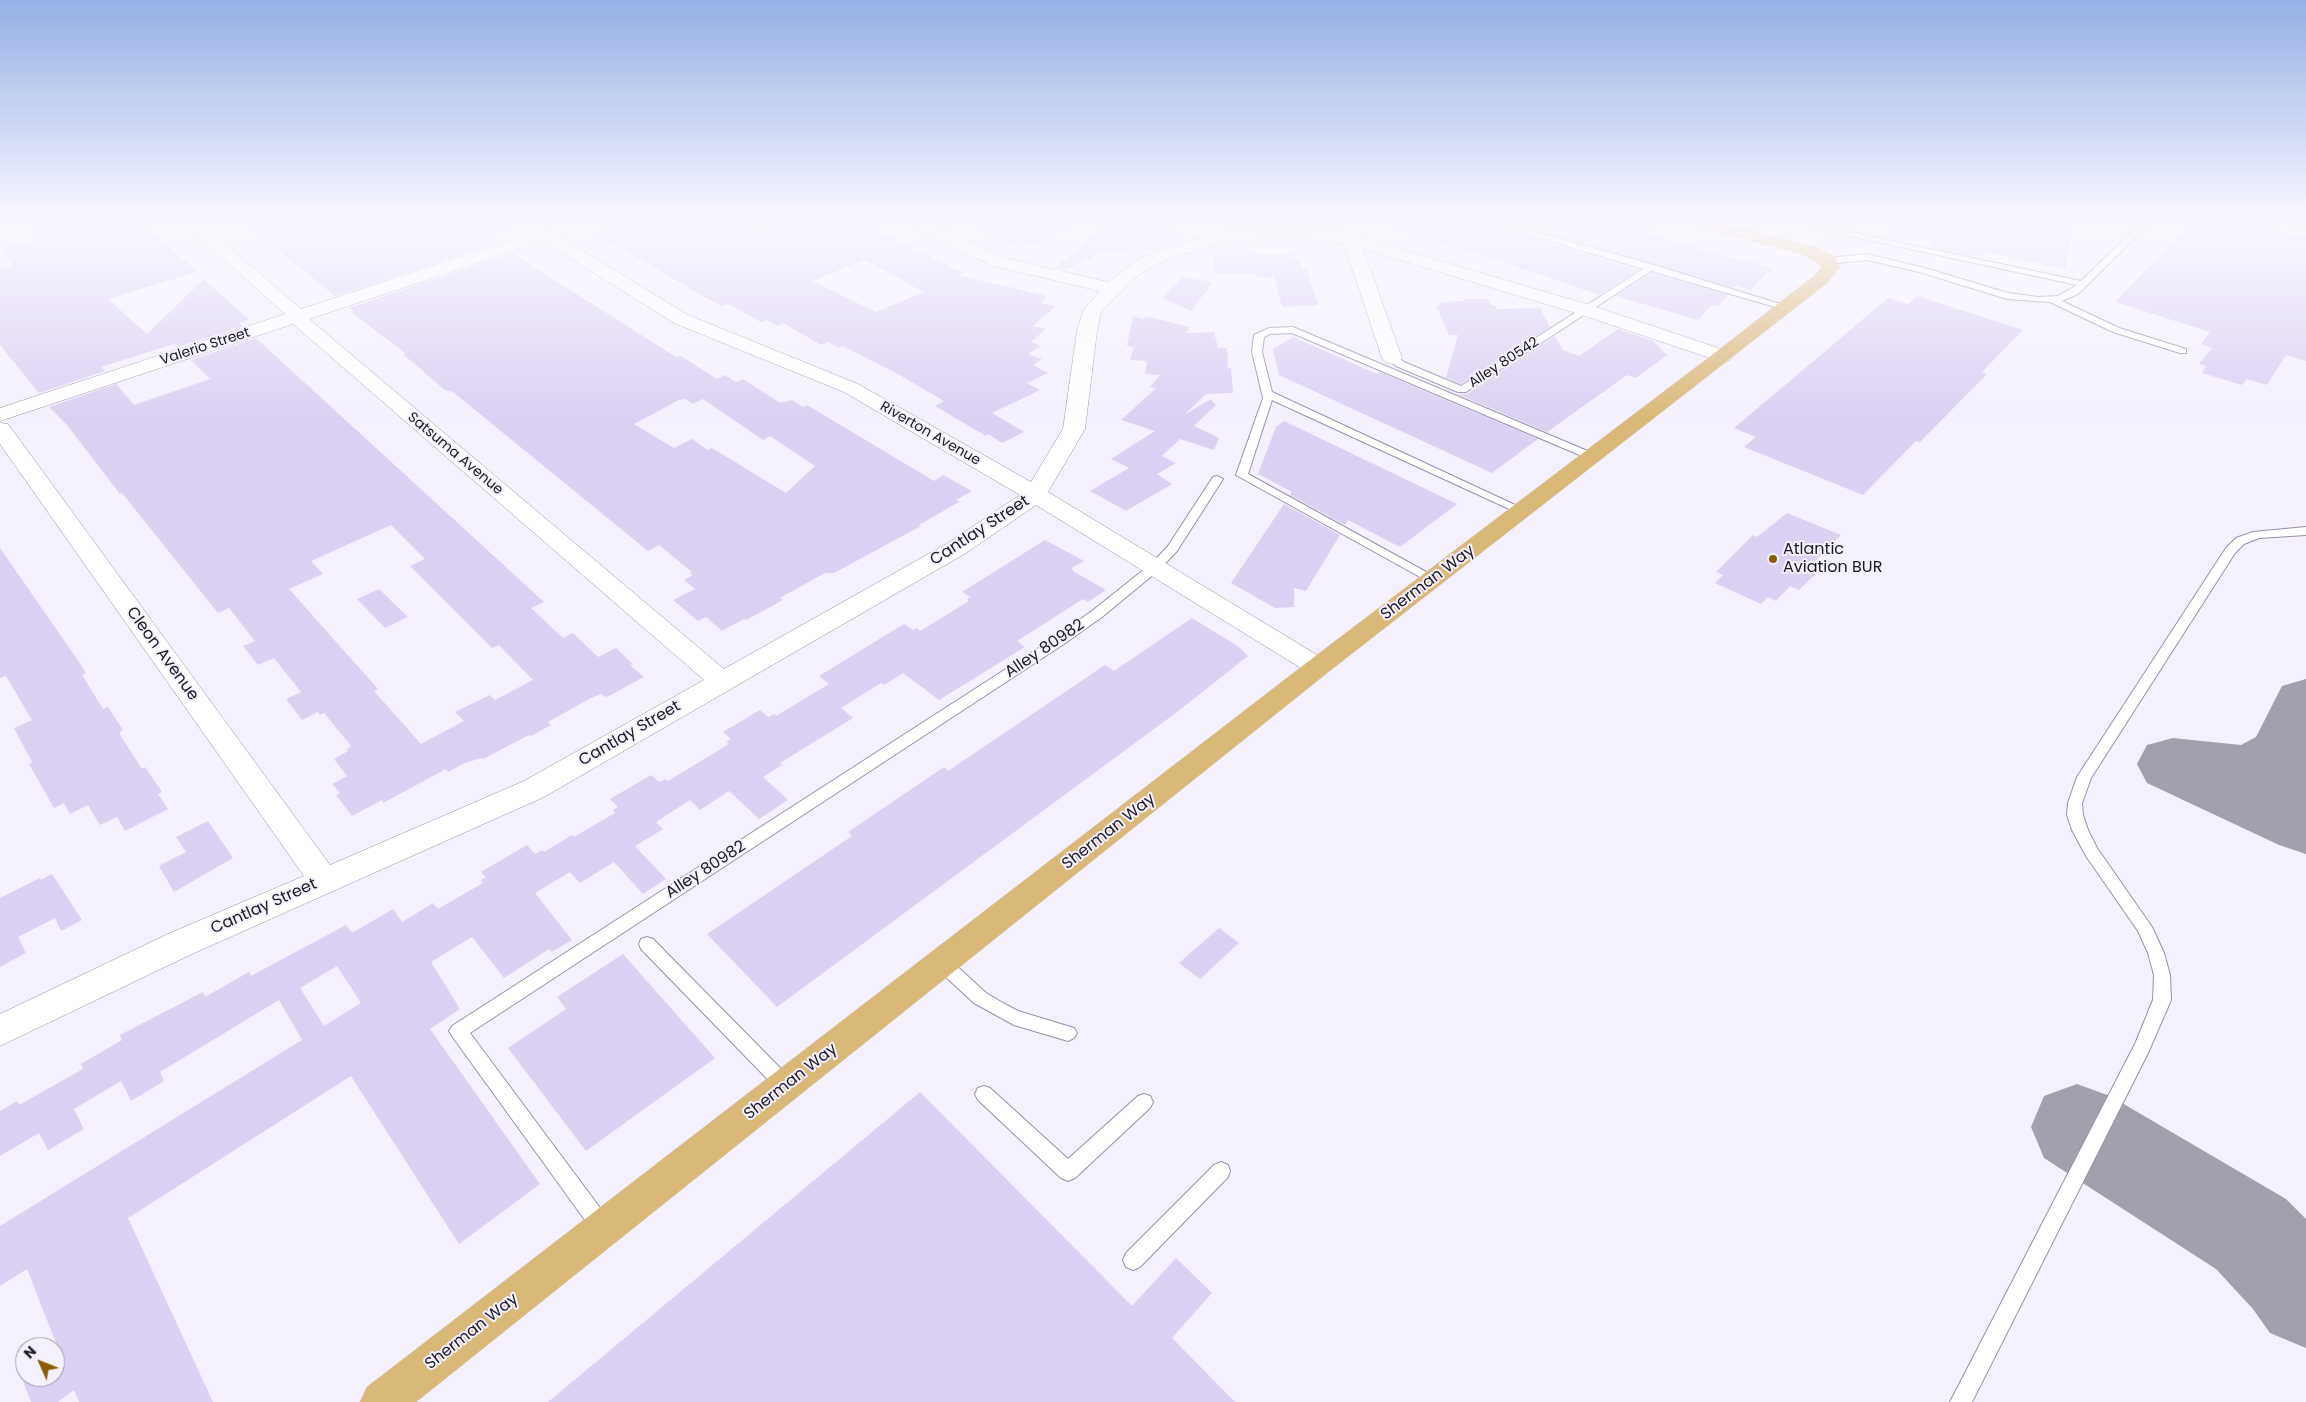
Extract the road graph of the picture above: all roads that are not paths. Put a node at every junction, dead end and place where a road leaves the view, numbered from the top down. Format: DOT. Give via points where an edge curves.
graph roads {
  1 [pos="265,288"];
  2 [pos="375,288"];
  3 [pos="631,288"];
  4 [pos="1112,288"];
  5 [pos="1368,288"];
  6 [pos="1521,288"];
  7 [pos="1618,288"];
  8 [pos="1724,288"];
  9 [pos="1808,288"];
  10 [pos="1982,288"];
  11 [pos="2078,288"];
  12 [pos="2053,300"];
  13 [pos="1785,307"];
  14 [pos="1586,310"];
  15 [pos="297,317"];
  16 [pos="2184,351"];
  17 [pos="1724,356"];
  18 [pos="1392,358"];
  19 [pos="1267,394"];
  20 [pos="0,414"];
  21 [pos="0,429"];
  22 [pos="1592,457"];
  23 [pos="1217,479"];
  24 [pos="1035,494"];
  25 [pos="1522,511"];
  26 [pos="2306,531"];
  27 [pos="1155,567"];
  28 [pos="1433,579"];
  29 [pos="1318,667"];
  30 [pos="723,682"];
  31 [pos="324,880"];
  32 [pos="647,944"];
  33 [pos="942,963"];
  34 [pos="0,1031"];
  35 [pos="1068,1033"];
  36 [pos="786,1086"];
  37 [pos="984,1094"];
  38 [pos="1144,1102"];
  39 [pos="1221,1171"];
  40 [pos="604,1230"];
  41 [pos="1133,1260"];
  42 [pos="382,1402"];
  43 [pos="1961,1402"];
  1 -- 15 [label="street, Satsuma Avenue"];
  2 -- 15 [label="street, Valerio Street"];
  3 -- 24 [label="street, Riverton Avenue" via="681,319 851,388"];
  4 -- 24 [label="street, Cantlay Street" via="1092,311 1074,429"];
  5 -- 18 [label="street"];
  6 -- 14 [label="street, Cantlay Street"];
  7 -- 14 [label="lane"];
  8 -- 13 [label="lane"];
  9 -- 13 [label="main road, Sherman Way"];
  10 -- 12 [label="lane" via="2007,296"];
  11 -- 12 [label="lane" via="2069,296"];
  12 -- 16 [label="lane" via="2116,330"];
  13 -- 17 [label="main road, Sherman Way"];
  14 -- 17 [label="street, Cantlay Street"];
  14 -- 18 [label="lane, Alley 80542" via="1462,390"];
  15 -- 20 [label="street, Valerio Street"];
  15 -- 30 [label="street, Satsuma Avenue"];
  17 -- 22 [label="main road, Sherman Way"];
  19 -- 22 [label="lane" via="1257,352 1259,335 1269,331 1293,330"];
  19 -- 25 [label="lane"];
  19 -- 28 [label="lane" via="1242,475"];
  21 -- 31 [label="street, Cleon Avenue"];
  22 -- 25 [label="main road, Sherman Way"];
  23 -- 27 [label="lane" via="1174,548"];
  24 -- 27 [label="street, Riverton Avenue"];
  24 -- 30 [label="street, Cantlay Street" via="957,548"];
  25 -- 28 [label="main road, Sherman Way"];
  26 -- 43 [label="lane" via="2256,535 2240,541 2230,551 2084,777 2075,803 2080,830 2091,852 2144,927 2162,975 2162,1000 2142,1047"];
  27 -- 29 [label="street, Riverton Avenue"];
  27 -- 40 [label="lane, Alley 80982" via="1059,641 458,1031"];
  28 -- 29 [label="main road, Sherman Way"];
  29 -- 33 [label="main road, Sherman Way"];
  30 -- 31 [label="street, Cantlay Street" via="534,789"];
  31 -- 34 [label="street, Cantlay Street" via="180,944"];
  32 -- 36 [label="lane"];
  33 -- 35 [label="lane" via="980,998 997,1008 1014,1017"];
  33 -- 36 [label="main road, Sherman Way"];
  36 -- 40 [label="main road, Sherman Way"];
  37 -- 38 [label="lane" via="1068,1172"];
  39 -- 41 [label="lane"];
  40 -- 42 [label="main road, Sherman Way"];
}
